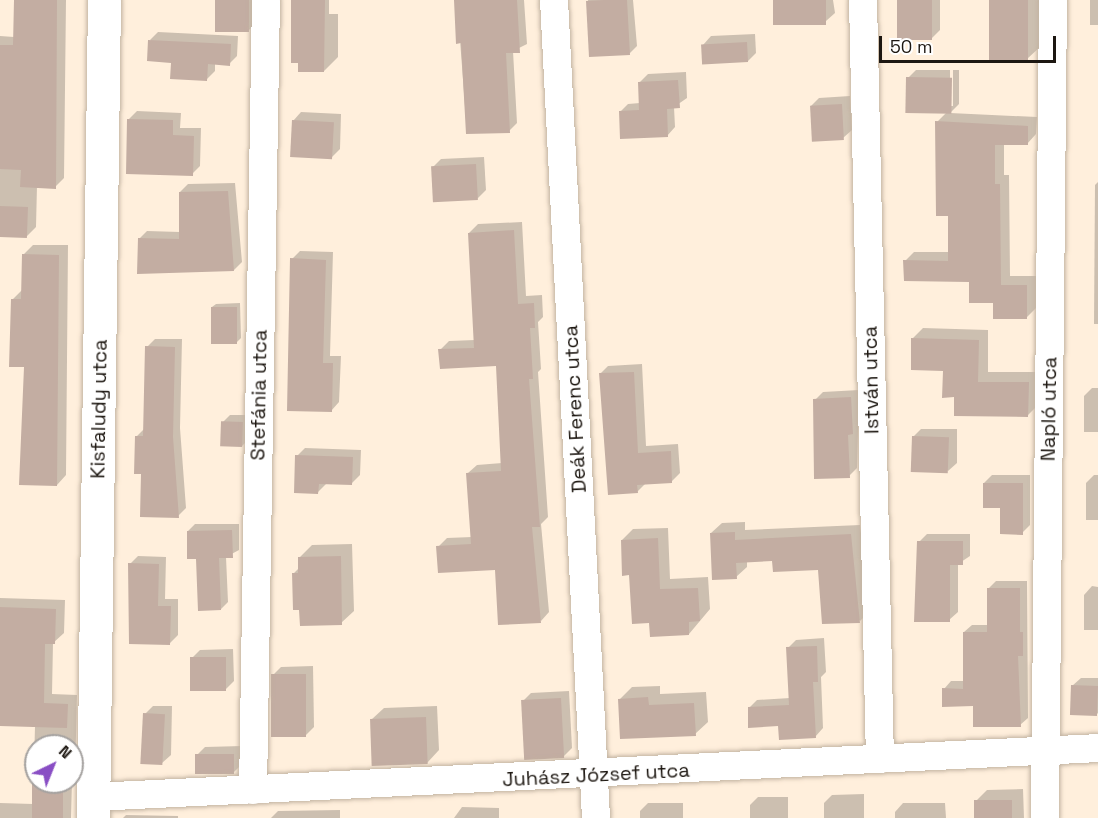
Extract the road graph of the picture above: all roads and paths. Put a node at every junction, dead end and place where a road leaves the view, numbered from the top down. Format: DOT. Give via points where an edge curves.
graph roads {
  1 [pos="104,0"];
  2 [pos="266,0"];
  3 [pos="554,0"];
  4 [pos="863,0"];
  5 [pos="1053,0"];
  6 [pos="1098,748"];
  7 [pos="1046,750"];
  8 [pos="880,759"];
  9 [pos="594,775"];
  10 [pos="253,790"];
  11 [pos="94,807"];
  12 [pos="596,818"];
  13 [pos="1046,818"];
  1 -- 11 [label="street, Kisfaludy utca"];
  2 -- 10 [label="street, Stefánia utca"];
  3 -- 9 [label="street, Deák Ferenc utca"];
  4 -- 8 [label="street, István utca"];
  5 -- 7 [label="street, Napló utca"];
  6 -- 7 [label="street, Juhász József utca"];
  7 -- 8 [label="street, Juhász József utca"];
  7 -- 13 [label="street, Napló utca"];
  8 -- 9 [label="street, Juhász József utca"];
  9 -- 10 [label="street, Juhász József utca"];
  9 -- 12 [label="street, Deák Ferenc utca"];
  10 -- 11 [label="street, Juhász József utca"];
}
